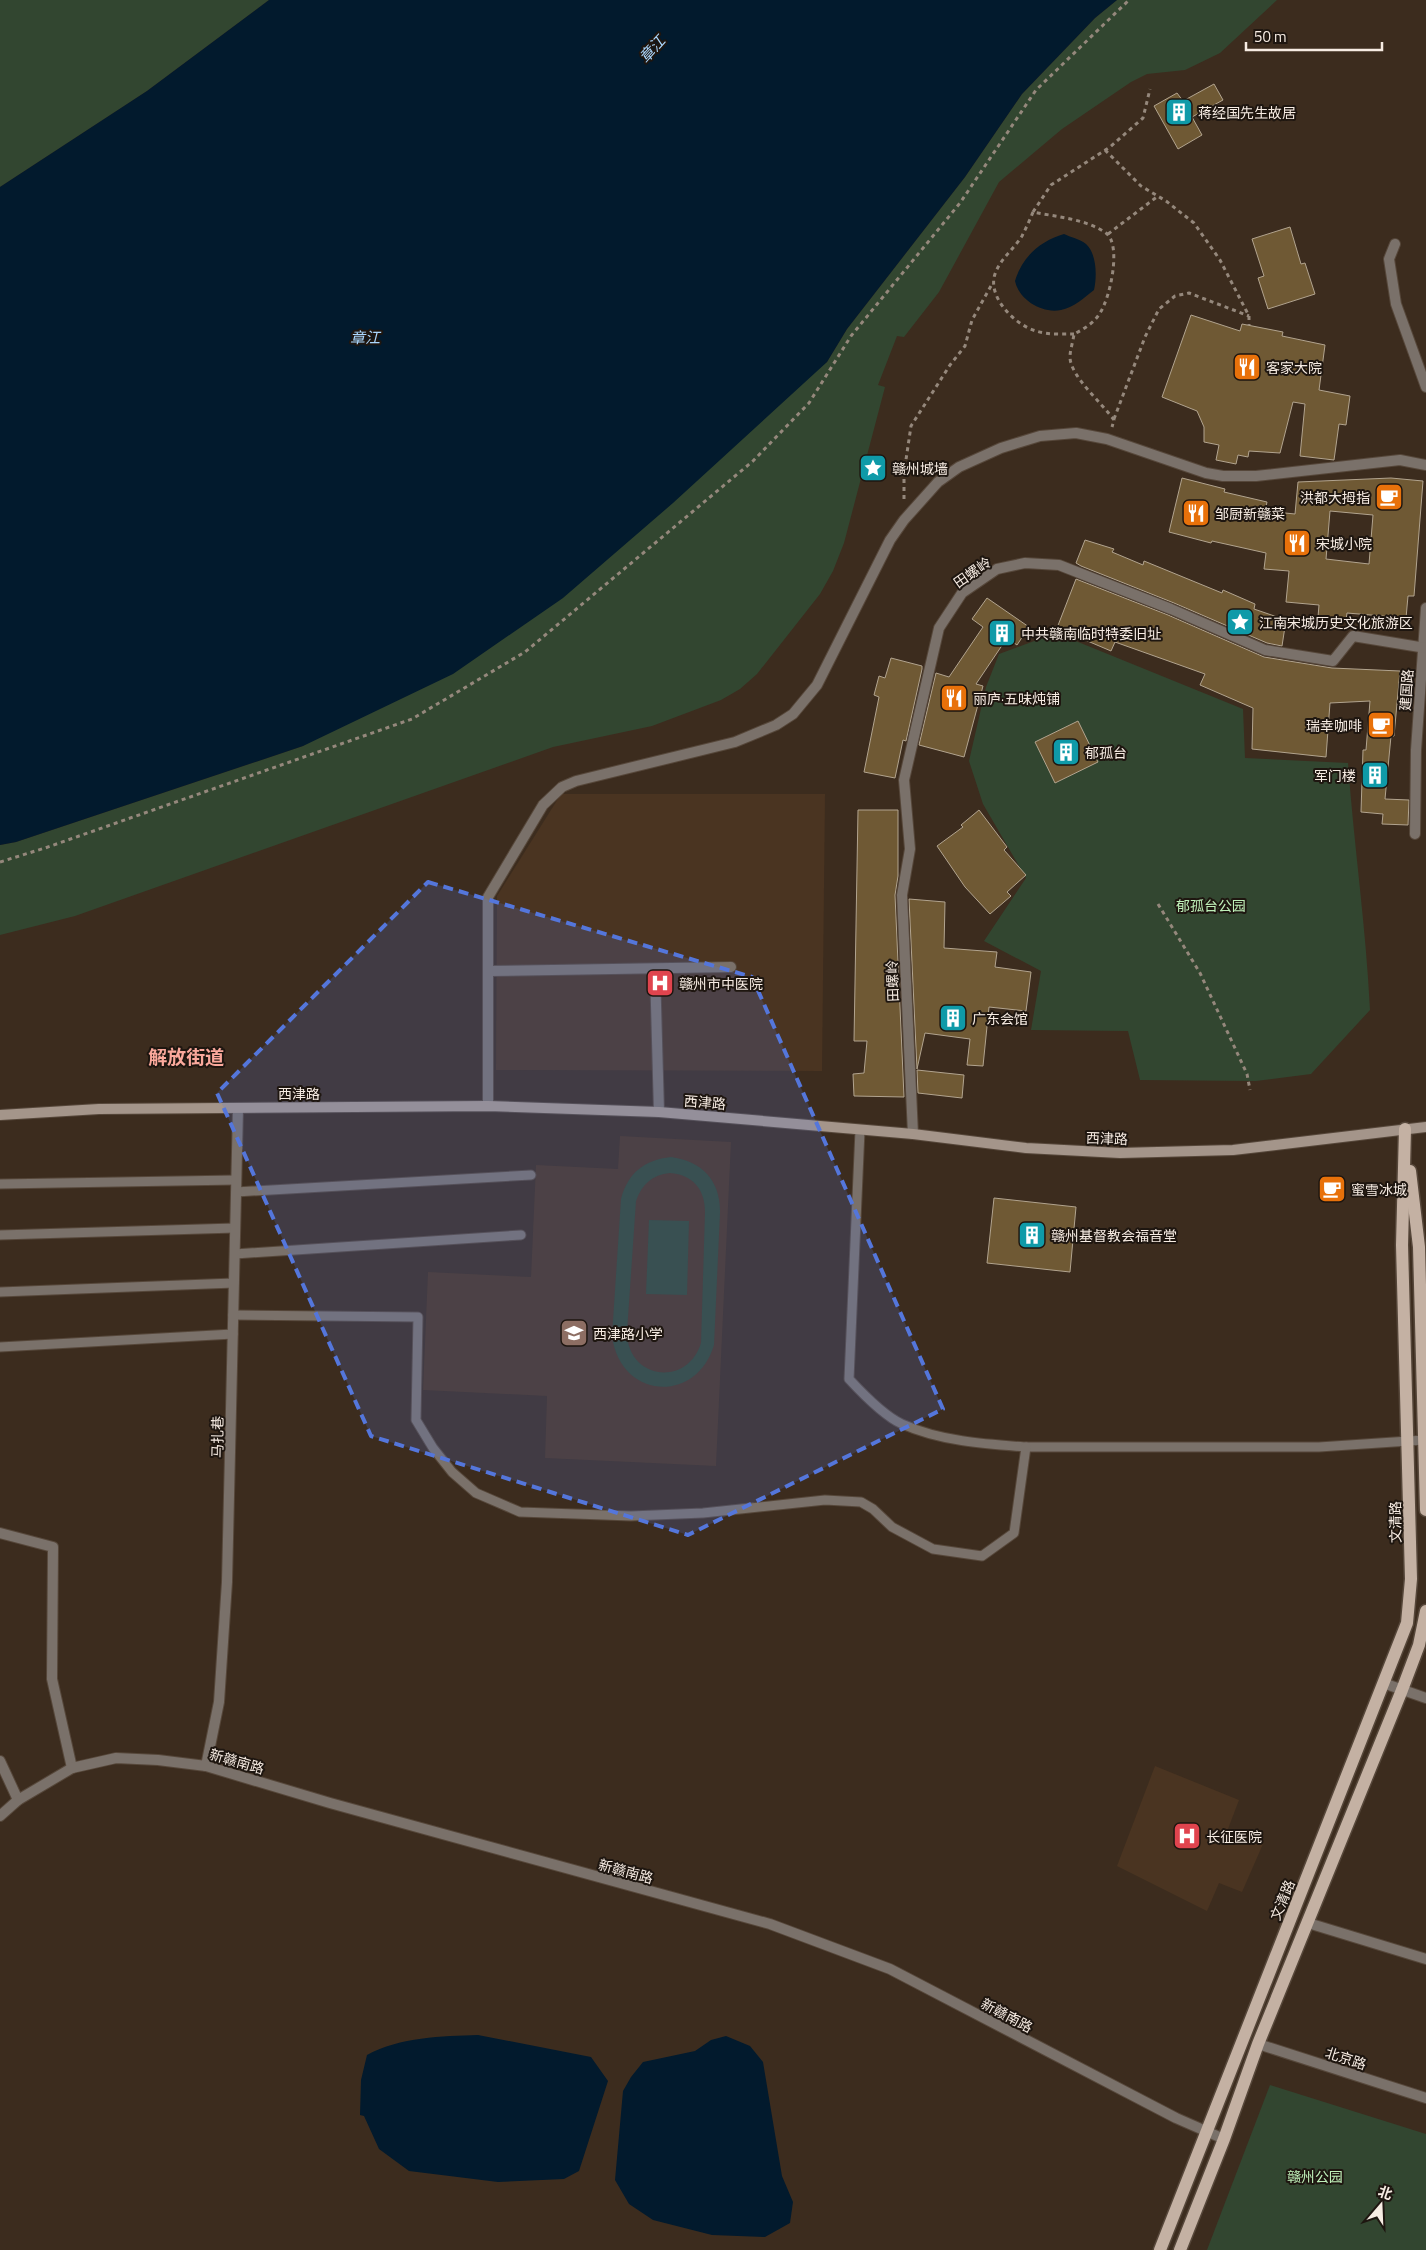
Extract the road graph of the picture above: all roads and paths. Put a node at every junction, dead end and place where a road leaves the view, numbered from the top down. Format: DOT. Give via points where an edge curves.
graph roads {
  1 [pos="1129,0"];
  2 [pos="1150,89"];
  3 [pos="1105,150"];
  4 [pos="1158,196"];
  5 [pos="1033,212"];
  6 [pos="1108,234"];
  7 [pos="1395,244"];
  8 [pos="993,284"];
  9 [pos="1248,316"];
  10 [pos="1249,325"];
  11 [pos="1074,334"];
  12 [pos="1426,387"];
  13 [pos="1114,420"];
  14 [pos="1107,439"];
  15 [pos="1426,465"];
  16 [pos="904,520"];
  17 [pos="1426,608"];
  18 [pos="1424,648"];
  19 [pos="1415,834"];
  20 [pos="0,862"];
  21 [pos="1158,904"];
  22 [pos="730,967"];
  23 [pos="655,969"];
  24 [pos="488,971"];
  25 [pos="1250,1090"];
  26 [pos="488,1106"];
  27 [pos="238,1108"];
  28 [pos="659,1112"];
  29 [pos="0,1115"];
  30 [pos="1426,1127"];
  31 [pos="1405,1129"];
  32 [pos="860,1130"];
  33 [pos="913,1134"];
  34 [pos="531,1175"];
  35 [pos="236,1180"];
  36 [pos="0,1184"];
  37 [pos="236,1192"];
  38 [pos="235,1228"];
  39 [pos="0,1235"];
  40 [pos="521,1235"];
  41 [pos="1423,1247"];
  42 [pos="235,1254"];
  43 [pos="234,1283"];
  44 [pos="0,1292"];
  45 [pos="233,1315"];
  46 [pos="233,1334"];
  47 [pos="0,1347"];
  48 [pos="1408,1440"];
  49 [pos="1424,1440"];
  50 [pos="1026,1447"];
  51 [pos="1426,1510"];
  52 [pos="0,1533"];
  53 [pos="1426,1611"];
  54 [pos="1386,1684"];
  55 [pos="1402,1690"];
  56 [pos="1426,1698"];
  57 [pos="0,1761"];
  58 [pos="206,1766"];
  59 [pos="72,1768"];
  60 [pos="18,1800"];
  61 [pos="0,1816"];
  62 [pos="1308,1923"];
  63 [pos="1426,1959"];
  64 [pos="1258,2044"];
  65 [pos="1426,2098"];
  66 [pos="1206,2130"];
  67 [pos="1224,2139"];
  68 [pos="1160,2250"];
  69 [pos="1180,2250"];
  1 -- 20 [label="path" via="1036,90 960,203 850,336 809,403 753,461 525,652 412,719"];
  2 -- 3 [label="path" via="1143,118"];
  3 -- 4 [label="path" via="1141,186"];
  3 -- 5 [label="path" via="1051,185"];
  4 -- 6 [label="path"];
  4 -- 9 [label="path" via="1194,223 1220,260"];
  5 -- 6 [label="path" via="1081,222"];
  5 -- 8 [label="path" via="1021,237 1000,265"];
  6 -- 11 [label="path" via="1115,247 1109,290 1101,312 1088,326"];
  7 -- 12 [label="street" via="1389,259 1396,304"];
  8 -- 11 [label="path" via="1003,307 1021,324 1036,331"];
  8 -- 16 [label="path" via="972,320 966,346 950,364 911,426 904,473"];
  9 -- 10 [label="path"];
  9 -- 13 [label="path" via="1189,293 1175,296 1159,309 1145,337"];
  11 -- 13 [label="path" via="1070,353 1072,369"];
  13 -- 14 [label="path"];
  14 -- 15 [label="street" via="1192,469 1223,476 1256,476 1400,460"];
  14 -- 16 [label="street" via="1061,432 1021,441 979,457 938,482"];
  16 -- 24 [label="street" via="890,540 825,671 793,714 776,725 735,742 576,781 552,794 488,896"];
  17 -- 18 [label="street, 建国路"];
  18 -- 19 [label="street, 建国路" via="1416,750"];
  18 -- 33 [label="street, 田螺岭" via="1353,636 1333,662 1265,650 1060,565 1025,563 997,569 962,592 939,628 904,780 910,849 902,895"];
  21 -- 25 [label="path" via="1200,972 1247,1074"];
  22 -- 23 [label="street"];
  23 -- 24 [label="street"];
  23 -- 28 [label="street"];
  24 -- 26 [label="street"];
  26 -- 27 [label="main road, 西津路"];
  26 -- 28 [label="main road, 西津路"];
  27 -- 29 [label="main road, 西津路" via="100,1109"];
  27 -- 35 [label="street, 马扎巷"];
  28 -- 32 [label="main road, 西津路"];
  30 -- 31 [label="main road, 西津路"];
  31 -- 33 [label="main road, 西津路" via="1233,1150 1120,1153 1026,1148"];
  31 -- 41 [label="main road"];
  31 -- 48 [label="main road, 文清路" via="1402,1245"];
  32 -- 33 [label="main road, 西津路"];
  32 -- 50 [label="lane" via="849,1379 862,1394 900,1423 943,1438"];
  34 -- 37 [label="lane"];
  35 -- 36 [label="lane"];
  35 -- 37 [label="street, 马扎巷"];
  37 -- 38 [label="street, 马扎巷"];
  38 -- 39 [label="lane"];
  38 -- 42 [label="street, 马扎巷"];
  40 -- 42 [label="lane"];
  41 -- 49 [label="main road"];
  42 -- 43 [label="street, 马扎巷"];
  43 -- 44 [label="lane"];
  43 -- 45 [label="street, 马扎巷"];
  45 -- 46 [label="street, 马扎巷"];
  45 -- 50 [label="lane" via="418,1317 416,1420 452,1472 476,1494 520,1512 631,1516 703,1513 825,1500 860,1502 892,1527 933,1549 982,1556 1014,1533"];
  46 -- 47 [label="lane"];
  46 -- 58 [label="street, 马扎巷" via="228,1582 219,1702"];
  48 -- 49 [label="lane"];
  48 -- 50 [label="lane" via="1319,1447"];
  48 -- 54 [label="main road, 文清路" via="1410,1604 1402,1642"];
  49 -- 51 [label="main road"];
  52 -- 59 [label="street" via="53,1548 52,1679"];
  53 -- 55 [label="main road" via="1419,1646"];
  54 -- 55 [label="street"];
  54 -- 66 [label="main road, 文清路"];
  55 -- 56 [label="street"];
  55 -- 62 [label="main road"];
  57 -- 60 [label="street"];
  58 -- 59 [label="street, 新赣南路" via="116,1758"];
  58 -- 66 [label="street, 新赣南路" via="770,1924 890,1969 1176,2118"];
  59 -- 60 [label="street, 新赣南路"];
  60 -- 61 [label="street, 新赣南路"];
  62 -- 63 [label="street"];
  62 -- 64 [label="main road"];
  64 -- 65 [label="street, 北京路"];
  64 -- 67 [label="main road"];
  66 -- 67 [label="street, 新赣南路"];
  66 -- 68 [label="main road, 文清路"];
  67 -- 69 [label="main road"];
}
